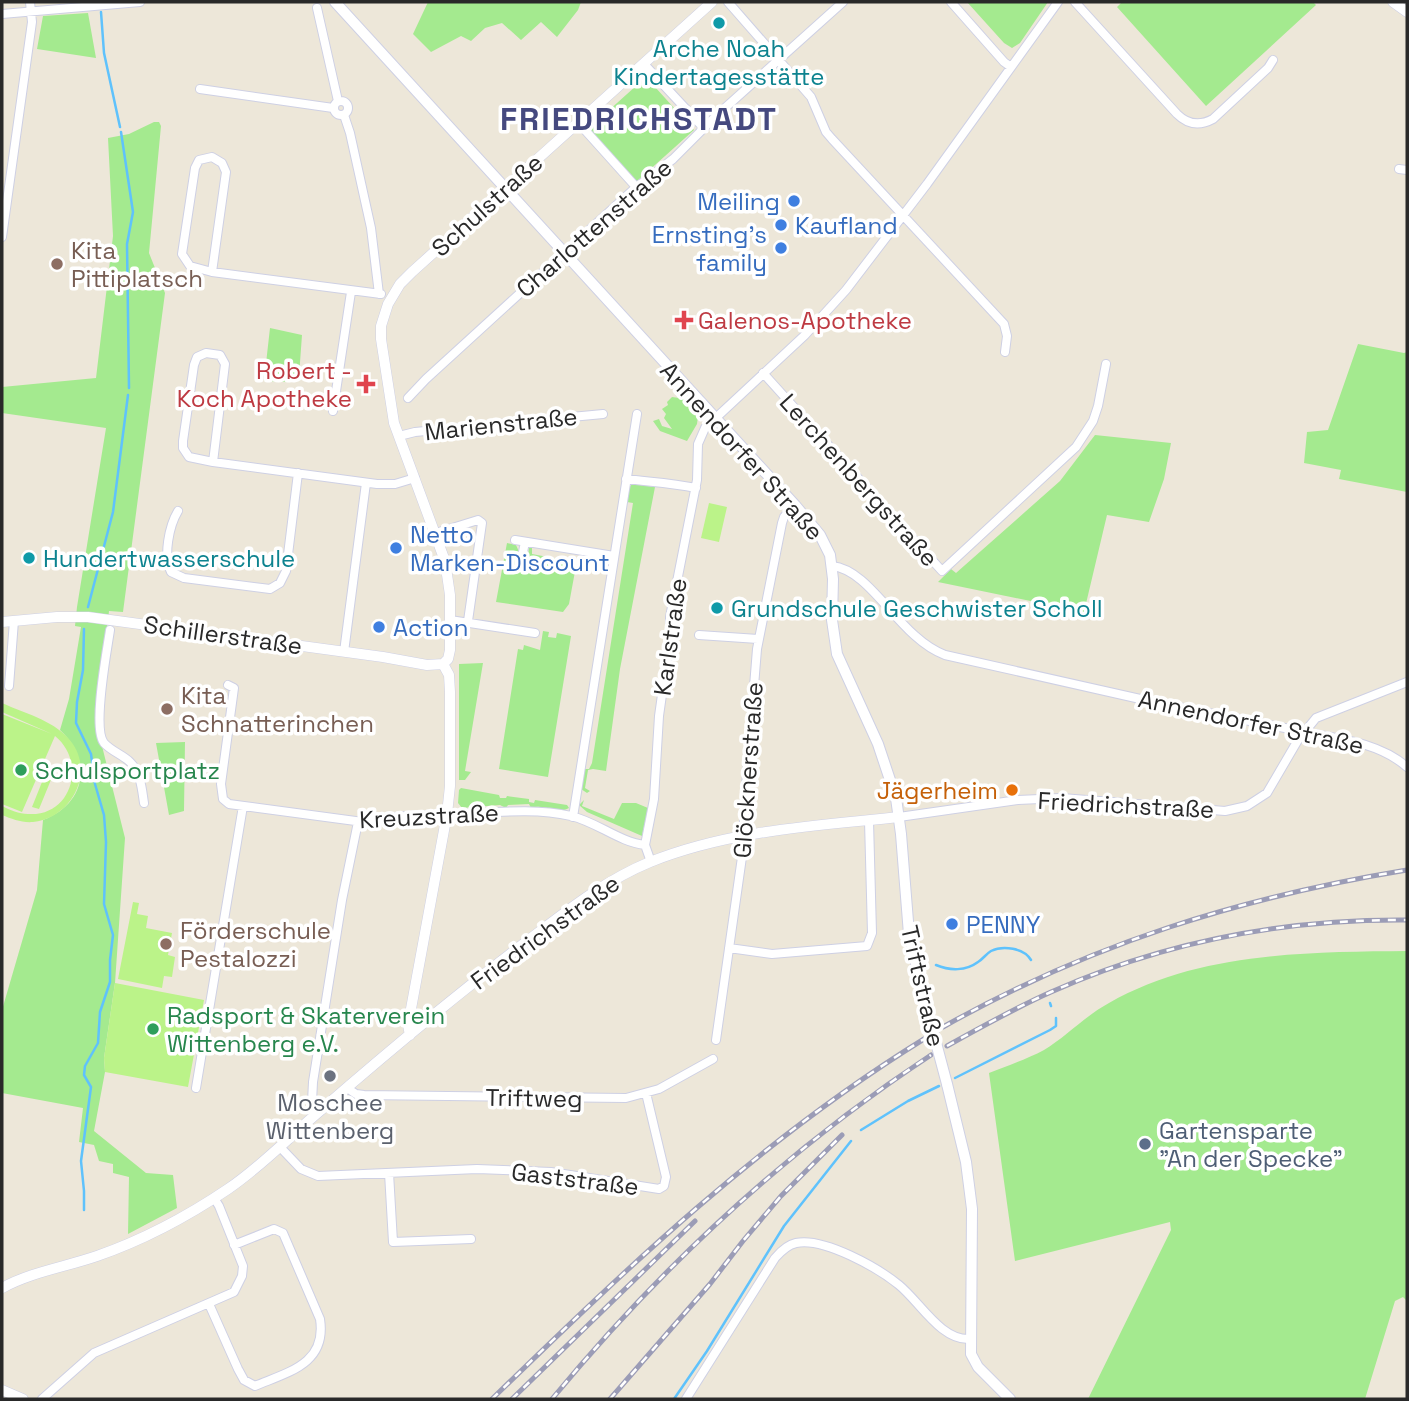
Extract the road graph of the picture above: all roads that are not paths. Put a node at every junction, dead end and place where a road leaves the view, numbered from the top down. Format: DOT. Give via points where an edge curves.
graph roads {
  1 [pos="139,2"];
  2 [pos="335,2"];
  3 [pos="712,2"];
  4 [pos="728,2"];
  5 [pos="842,2"];
  6 [pos="951,2"];
  7 [pos="1058,2"];
  8 [pos="1075,2"];
  9 [pos="1393,2"];
  10 [pos="31,6"];
  11 [pos="317,8"];
  12 [pos="1407,12"];
  13 [pos="2,14"];
  14 [pos="778,59"];
  15 [pos="1272,60"];
  16 [pos="644,64"];
  17 [pos="1011,67"];
  18 [pos="200,89"];
  19 [pos="336,104"];
  20 [pos="699,123"];
  21 [pos="584,128"];
  22 [pos="637,188"];
  23 [pos="506,189"];
  24 [pos="903,216"];
  25 [pos="2,237"];
  26 [pos="564,252"];
  27 [pos="212,272"];
  28 [pos="351,292"];
  29 [pos="379,294"];
  30 [pos="390,299"];
  31 [pos="1005,352"];
  32 [pos="1106,364"];
  33 [pos="763,373"];
  34 [pos="408,398"];
  35 [pos="333,411"];
  36 [pos="603,414"];
  37 [pos="636,414"];
  38 [pos="715,417"];
  39 [pos="398,436"];
  40 [pos="213,461"];
  41 [pos="299,473"];
  42 [pos="415,478"];
  43 [pos="626,479"];
  44 [pos="366,483"];
  45 [pos="696,488"];
  46 [pos="795,505"];
  47 [pos="177,511"];
  48 [pos="436,533"];
  49 [pos="514,540"];
  50 [pos="525,541"];
  51 [pos="523,552"];
  52 [pos="614,556"];
  53 [pos="832,566"];
  54 [pos="450,620"];
  55 [pos="14,621"];
  56 [pos="468,621"];
  57 [pos="2,622"];
  58 [pos="110,630"];
  59 [pos="535,633"];
  60 [pos="699,635"];
  61 [pos="758,639"];
  62 [pos="344,652"];
  63 [pos="443,664"];
  64 [pos="1407,682"];
  65 [pos="228,685"];
  66 [pos="9,686"];
  67 [pos="1304,734"];
  68 [pos="1407,767"];
  69 [pos="144,803"];
  70 [pos="243,806"];
  71 [pos="447,814"];
  72 [pos="573,817"];
  73 [pos="899,817"];
  74 [pos="869,821"];
  75 [pos="358,822"];
  76 [pos="744,835"];
  77 [pos="645,845"];
  78 [pos="651,862"];
  79 [pos="729,948"];
  80 [pos="410,1035"];
  81 [pos="716,1040"];
  82 [pos="713,1059"];
  83 [pos="196,1088"];
  84 [pos="347,1088"];
  85 [pos="646,1093"];
  86 [pos="319,1112"];
  87 [pos="280,1147"];
  88 [pos="389,1174"];
  89 [pos="214,1198"];
  90 [pos="471,1239"];
  91 [pos="234,1245"];
  92 [pos="3,1284"];
  93 [pos="209,1304"];
  94 [pos="970,1339"];
  95 [pos="2,1390"];
  96 [pos="23,1399"];
  97 [pos="42,1399"];
  98 [pos="686,1399"];
  99 [pos="1010,1399"];
  1 -- 10 [label="street"];
  2 -- 23 [label="main road, Annendorfer Straße"];
  3 -- 16 [label="street, Schulstraße"];
  4 -- 14 [label="street"];
  5 -- 14 [label="street, Charlottenstraße"];
  6 -- 17 [label="street"];
  7 -- 17 [label="street, Lerchenbergstraße"];
  8 -- 15 [label="street" via="1190,123 1213,118"];
  9 -- 12 [label="street"];
  10 -- 13 [label="street"];
  10 -- 25 [label="street"];
  11 -- 19 [label="street"];
  14 -- 22 [label="street, Charlottenstraße"];
  14 -- 24 [label="street" via="813,101 827,132"];
  16 -- 20 [label="street"];
  16 -- 23 [label="street, Schulstraße"];
  17 -- 24 [label="street, Lerchenbergstraße"];
  18 -- 19 [label="street"];
  19 -- 29 [label="street" via="350,133 371,228"];
  21 -- 22 [label="street"];
  22 -- 26 [label="street, Charlottenstraße"];
  23 -- 26 [label="main road, Annendorfer Straße"];
  23 -- 30 [label="street, Schulstraße" via="404,279"];
  24 -- 31 [label="street" via="1004,324"];
  24 -- 33 [label="street, Lerchenbergstraße" via="835,303"];
  26 -- 34 [label="street, Charlottenstraße"];
  26 -- 38 [label="main road, Annendorfer Straße"];
  27 -- 27 [label="street" via="226,172 212,157 199,160 195,168 182,254 190,266"];
  27 -- 28 [label="street"];
  28 -- 29 [label="street"];
  28 -- 35 [label="street"];
  29 -- 30 [label="street"];
  30 -- 39 [label="street" via="381,339"];
  32 -- 33 [label="street, Lerchenbergstraße" via="1093,421 1076,447 942,571"];
  33 -- 38 [label="street, Lerchenbergstraße"];
  36 -- 39 [label="street, Marienstraße"];
  37 -- 43 [label="street"];
  38 -- 45 [label="street, Karlstraße" via="699,438"];
  38 -- 46 [label="main road, Annendorfer Straße"];
  39 -- 42 [label="street"];
  40 -- 40 [label="street" via="225,364 220,355 209,352 195,361 183,448 189,457"];
  40 -- 41 [label="street"];
  41 -- 44 [label="street"];
  41 -- 47 [label="street" via="285,576 270,589 184,578 171,572 167,560"];
  42 -- 44 [label="street" via="389,485"];
  42 -- 48 [label="street"];
  43 -- 45 [label="street"];
  43 -- 52 [label="street"];
  44 -- 62 [label="street"];
  45 -- 77 [label="street, Karlstraße" via="670,617 654,799"];
  46 -- 53 [label="main road, Annendorfer Straße" via="824,540"];
  46 -- 61 [label="street, Glöcknerstraße" via="782,523"];
  48 -- 54 [label="street" via="447,574"];
  48 -- 56 [label="street" via="478,520 482,523"];
  49 -- 50 [label="street"];
  50 -- 51 [label="street"];
  50 -- 52 [label="street"];
  52 -- 72 [label="street"];
  53 -- 67 [label="street, Annendorfer Straße" via="856,575 918,641 945,655"];
  53 -- 73 [label="main road, Triftstraße" via="837,654 878,744"];
  54 -- 56 [label="street"];
  54 -- 63 [label="street" via="449,655"];
  55 -- 57 [label="street, Schillerstraße"];
  55 -- 62 [label="street, Schillerstraße" via="88,617"];
  55 -- 66 [label="street"];
  56 -- 59 [label="street"];
  58 -- 69 [label="street" via="99,716 101,736 131,762"];
  60 -- 61 [label="street"];
  61 -- 76 [label="street, Glöcknerstraße"];
  62 -- 63 [label="street, Schillerstraße"];
  63 -- 71 [label="street" via="450,692"];
  64 -- 67 [label="street, Friedrichstraße" via="1316,718"];
  65 -- 70 [label="street" via="234,688 221,793 229,804"];
  67 -- 68 [label="street, Annendorfer Straße" via="1373,748"];
  67 -- 73 [label="street, Friedrichstraße" via="1267,793 1232,810 1062,798"];
  70 -- 75 [label="street, Kreuzstraße"];
  70 -- 83 [label="street"];
  71 -- 72 [label="street, Kreuzstraße" via="529,811"];
  71 -- 75 [label="street, Kreuzstraße"];
  71 -- 80 [label="street" via="408,1025"];
  72 -- 77 [label="street, Kreuzstraße"];
  73 -- 74 [label="street, Friedrichstraße"];
  73 -- 94 [label="main road, Triftstraße, bridge" via="909,934 966,1162 972,1209"];
  74 -- 76 [label="street, Friedrichstraße"];
  74 -- 79 [label="street" via="872,933 867,946 772,954"];
  75 -- 86 [label="street" via="313,1082 312,1102"];
  76 -- 78 [label="street, Friedrichstraße"];
  76 -- 79 [label="street, Glöcknerstraße"];
  77 -- 78 [label="street"];
  78 -- 80 [label="street, Friedrichstraße" via="609,882 572,908"];
  79 -- 81 [label="street, Glöcknerstraße"];
  80 -- 84 [label="street, Friedrichstraße"];
  82 -- 85 [label="street, Triftweg"];
  84 -- 85 [label="street, Triftweg" via="364,1095 601,1099"];
  84 -- 86 [label="street, Friedrichstraße"];
  85 -- 88 [label="street, Gaststraße" via="666,1177 659,1189 551,1172 477,1169"];
  86 -- 87 [label="street, Friedrichstraße"];
  87 -- 88 [label="street, Gaststraße" via="295,1165 312,1174"];
  87 -- 89 [label="street, Friedrichstraße"];
  88 -- 90 [label="street" via="393,1242"];
  89 -- 91 [label="street"];
  89 -- 92 [label="street, Friedrichstraße" via="119,1248"];
  91 -- 93 [label="street" via="243,1266 239,1285"];
  91 -- 93 [label="street" via="274,1229 283,1233 320,1319 322,1333 315,1351 301,1367 255,1386 244,1380"];
  93 -- 97 [label="street" via="94,1353"];
  94 -- 98 [label="street" via="949,1334 906,1291 874,1268 827,1247 795,1243 775,1258"];
  94 -- 99 [label="main road, Triftstraße" via="975,1363"];
  95 -- 96 [label="street"];
}
